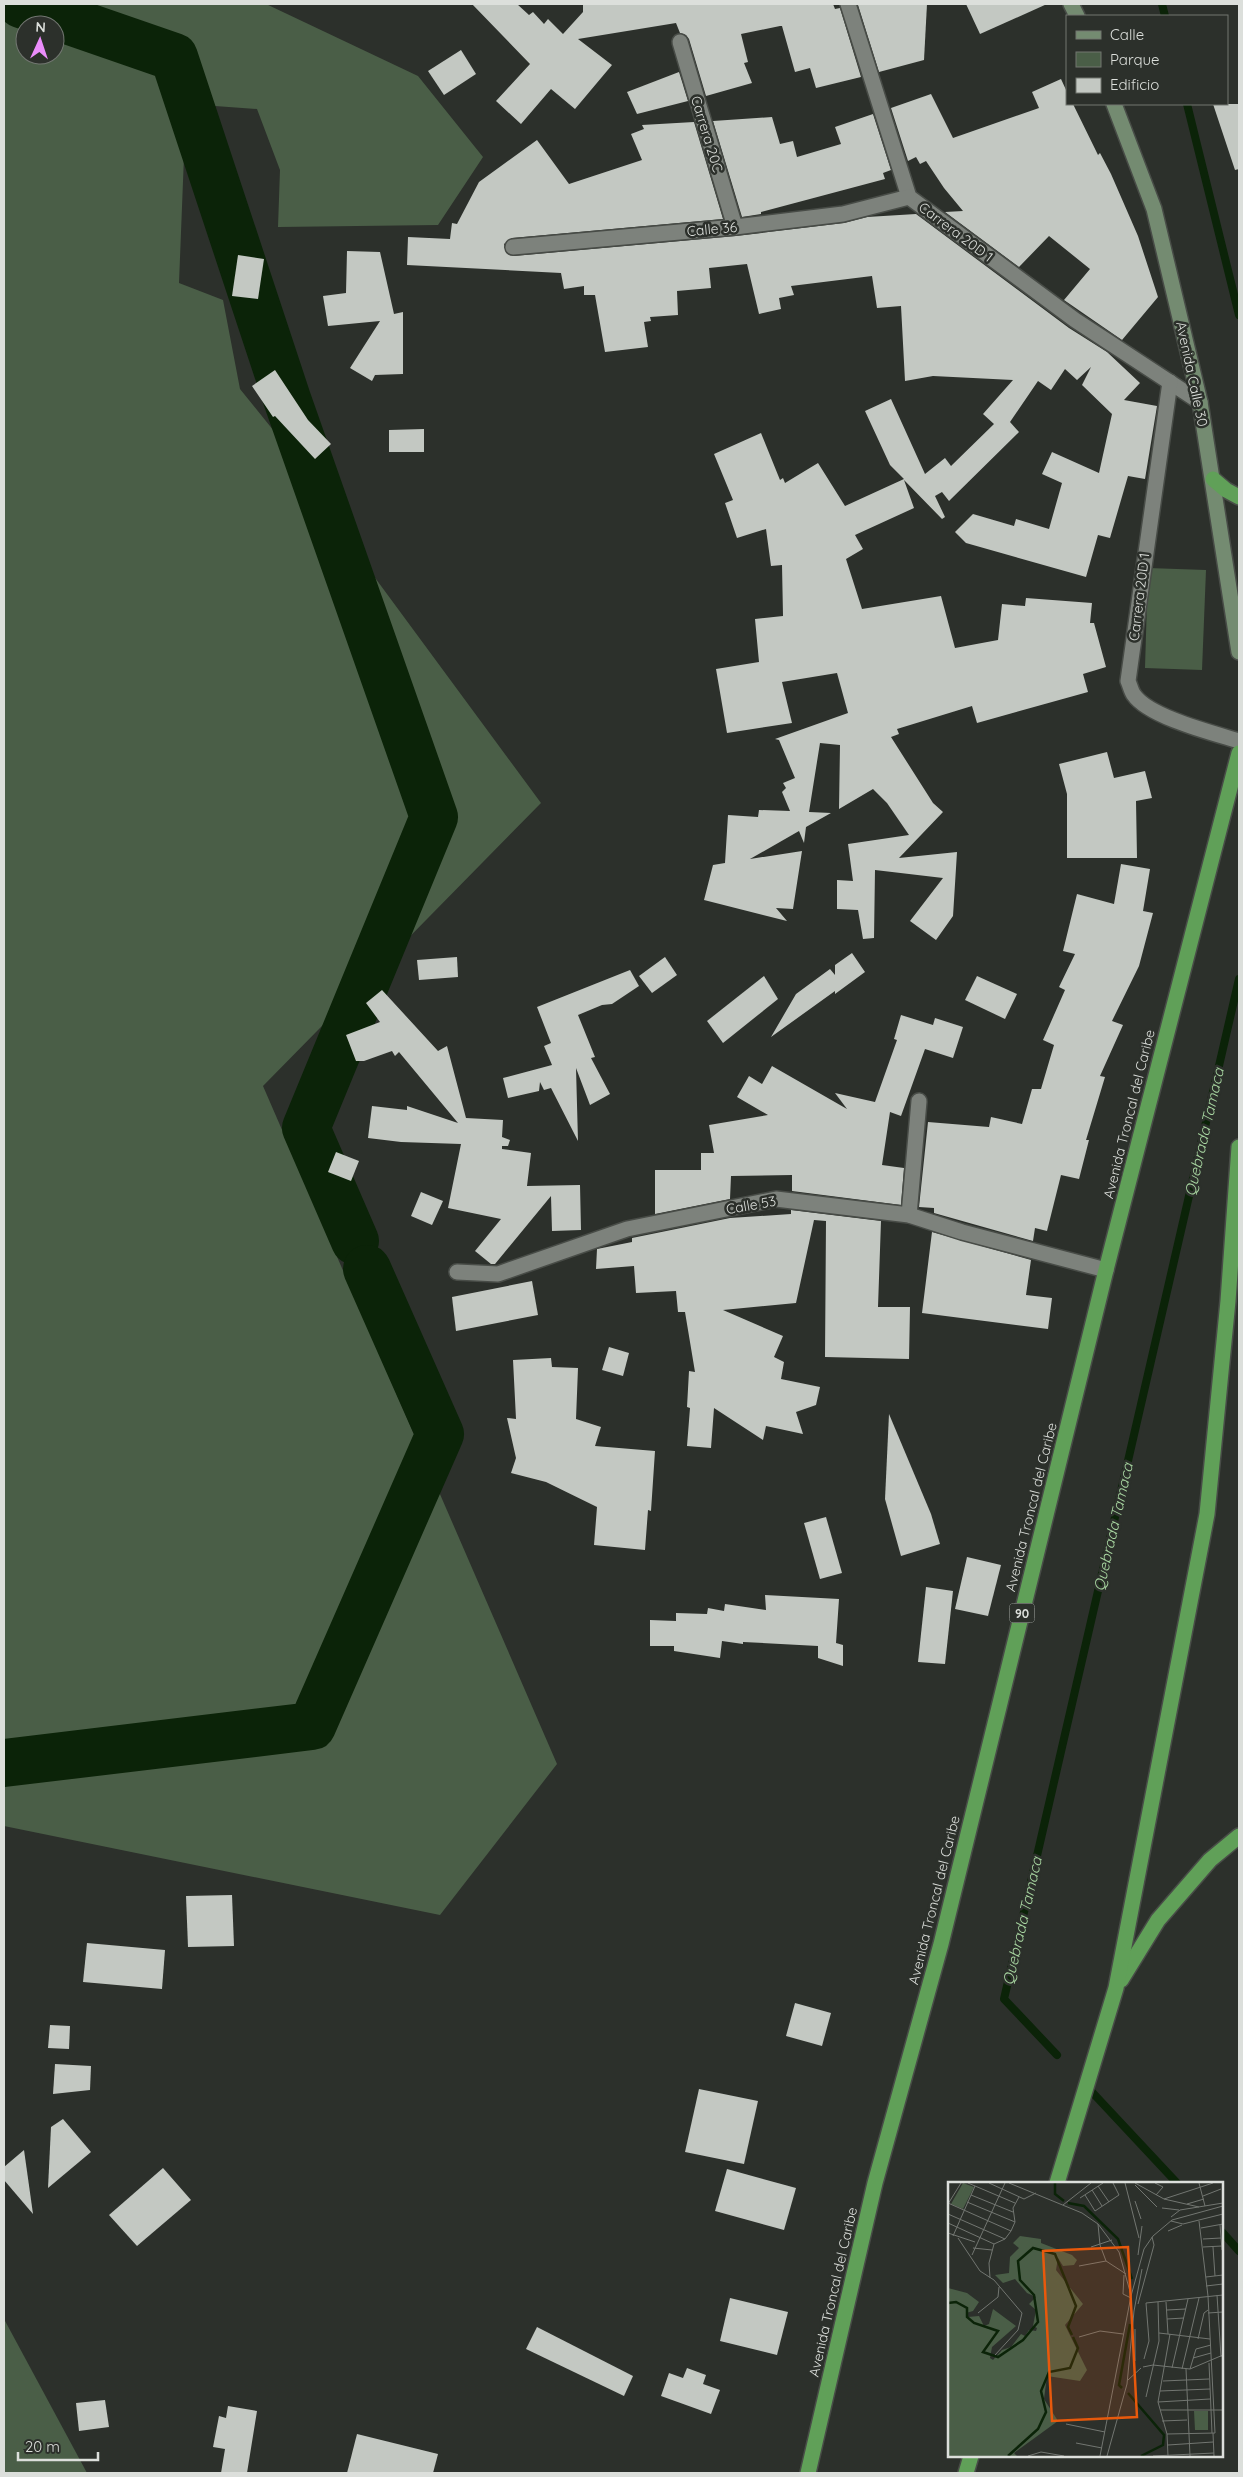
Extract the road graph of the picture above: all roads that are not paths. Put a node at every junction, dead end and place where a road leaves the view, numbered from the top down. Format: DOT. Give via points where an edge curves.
graph roads {
  1 [pos="848,4"];
  2 [pos="680,42"];
  3 [pos="1114,105"];
  4 [pos="909,197"];
  5 [pos="735,227"];
  6 [pos="513,247"];
  7 [pos="1170,382"];
  8 [pos="1200,402"];
  9 [pos="1213,479"];
  10 [pos="1239,497"];
  11 [pos="1239,652"];
  12 [pos="1239,741"];
  13 [pos="1239,753"];
  14 [pos="919,1101"];
  15 [pos="1239,1146"];
  16 [pos="909,1215"];
  17 [pos="1106,1270"];
  18 [pos="457,1272"];
  19 [pos="1239,1836"];
  20 [pos="1116,1988"];
  21 [pos="1057,2182"];
  22 [pos="971,2457"];
  23 [pos="808,2473"];
  24 [pos="966,2473"];
  1 -- 4 [label="street, Carrera 20D 1"];
  2 -- 5 [label="street, Carrera 20C"];
  3 -- 8 [label="main road, Avenida Calle 30" via="1154,209"];
  4 -- 5 [label="street, Calle 36" via="843,214"];
  4 -- 7 [label="street, Carrera 20D 1" via="1075,320"];
  5 -- 6 [label="street, Calle 36"];
  7 -- 8 [label="street, Carrera 20D 1"];
  7 -- 12 [label="street, Carrera 20D 1" via="1128,681 1141,703 1172,719"];
  8 -- 9 [label="main road, Avenida Calle 30"];
  9 -- 10 [label="highway"];
  9 -- 11 [label="main road, Avenida Calle 30"];
  13 -- 17 [label="highway, Avenida Troncal del Caribe / 90"];
  14 -- 16 [label="street"];
  15 -- 20 [label="highway" via="1207,1514"];
  16 -- 17 [label="street, Calle 53"];
  16 -- 18 [label="street, Calle 53" via="776,1199 627,1229 498,1274"];
  17 -- 23 [label="highway, Avenida Troncal del Caribe / 90" via="940,1944 875,2183"];
  19 -- 20 [label="highway" via="1210,1860 1158,1920"];
  20 -- 21 [label="highway"];
  22 -- 24 [label="highway"];
}
